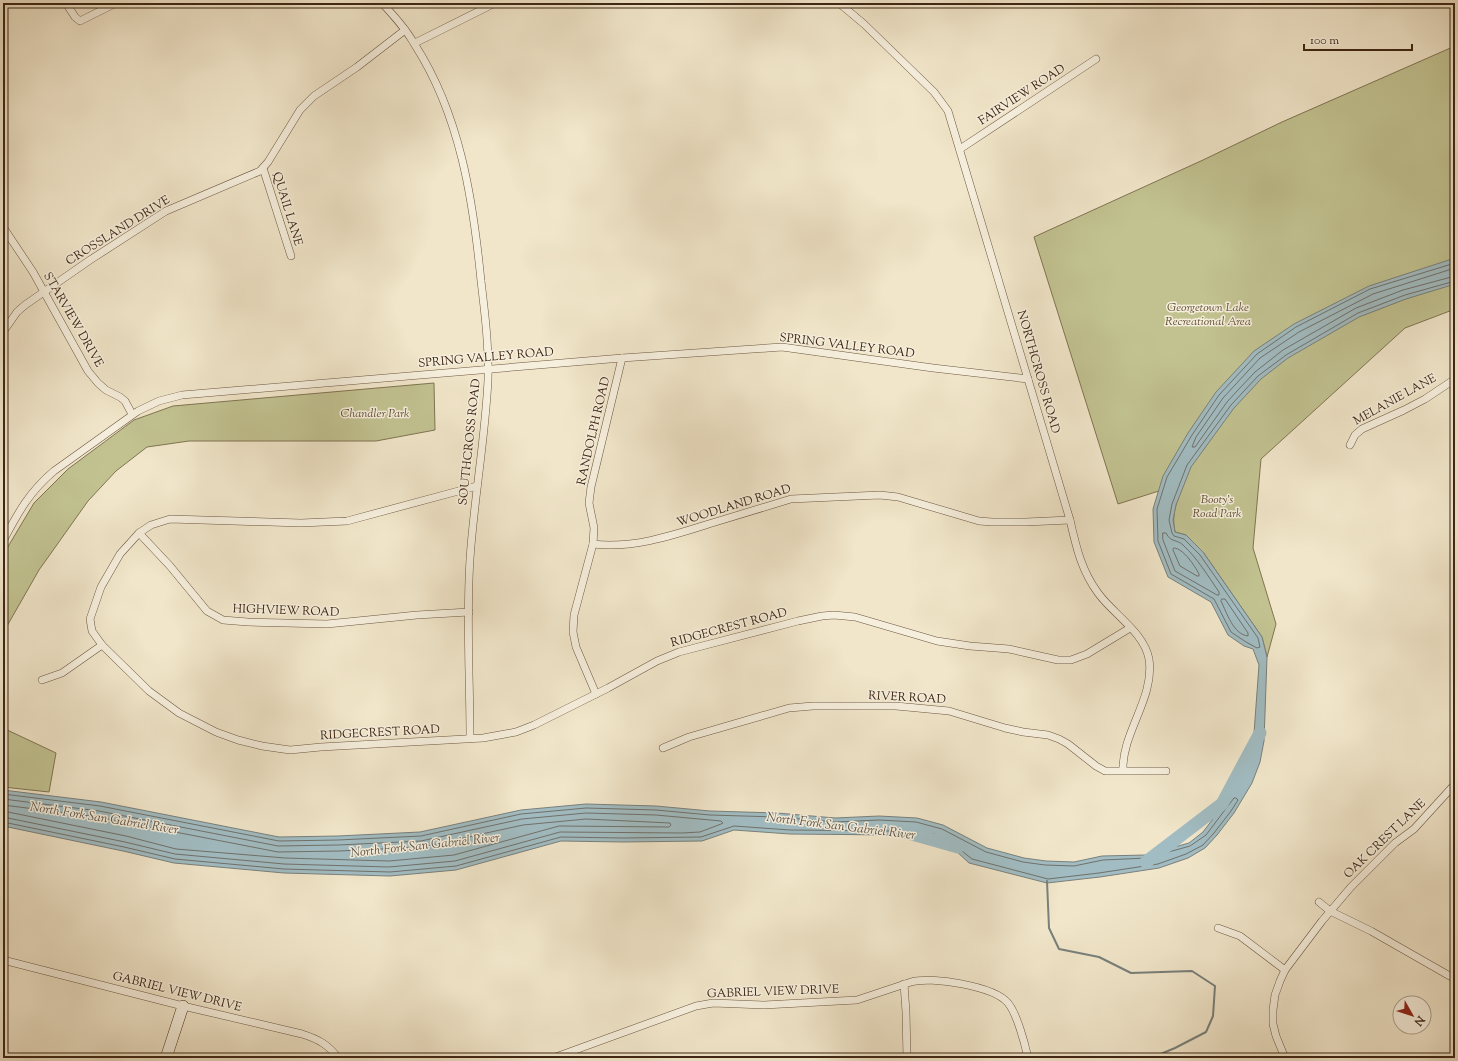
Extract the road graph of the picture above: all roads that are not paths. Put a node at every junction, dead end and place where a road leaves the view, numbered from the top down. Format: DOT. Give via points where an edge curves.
graph roads {
  1 [pos="66,3"];
  2 [pos="116,3"];
  3 [pos="382,3"];
  4 [pos="494,3"];
  5 [pos="839,3"];
  6 [pos="405,30"];
  7 [pos="415,43"];
  8 [pos="1096,59"];
  9 [pos="960,149"];
  10 [pos="263,168"];
  11 [pos="3,227"];
  12 [pos="291,256"];
  13 [pos="44,292"];
  14 [pos="3,332"];
  15 [pos="622,358"];
  16 [pos="488,369"];
  17 [pos="1028,379"];
  18 [pos="1455,379"];
  19 [pos="132,414"];
  20 [pos="1350,445"];
  21 [pos="476,486"];
  22 [pos="1070,520"];
  23 [pos="139,533"];
  24 [pos="3,541"];
  25 [pos="593,544"];
  26 [pos="469,612"];
  27 [pos="1130,628"];
  28 [pos="102,645"];
  29 [pos="42,680"];
  30 [pos="596,694"];
  31 [pos="470,738"];
  32 [pos="663,748"];
  33 [pos="1123,770"];
  34 [pos="1166,771"];
  35 [pos="1455,784"];
  36 [pos="1319,902"];
  37 [pos="1330,911"];
  38 [pos="1218,928"];
  39 [pos="3,960"];
  40 [pos="1286,970"];
  41 [pos="1454,976"];
  42 [pos="904,984"];
  43 [pos="183,1006"];
  44 [pos="166,1058"];
  45 [pos="338,1058"];
  46 [pos="553,1058"];
  47 [pos="907,1058"];
  48 [pos="1028,1058"];
  49 [pos="1285,1058"];
  1 -- 2 [label="street" via="80,21"];
  3 -- 6 [label="street, SOUTHCROSS ROAD"];
  4 -- 7 [label="street"];
  5 -- 9 [label="street, NORTHCROSS ROAD" via="864,24 942,101 948,111"];
  6 -- 7 [label="street, SOUTHCROSS ROAD"];
  6 -- 10 [label="street, CROSSLAND DRIVE" via="314,96 296,115"];
  7 -- 16 [label="street, SOUTHCROSS ROAD" via="429,66 447,108 468,181 480,268"];
  8 -- 9 [label="street, FAIRVIEW ROAD"];
  9 -- 17 [label="street, NORTHCROSS ROAD"];
  10 -- 12 [label="street, QUAIL LANE"];
  10 -- 13 [label="street, CROSSLAND DRIVE" via="253,175 166,211"];
  11 -- 13 [label="street, STARVIEW DRIVE"];
  13 -- 14 [label="street, CROSSLAND DRIVE" via="17,312"];
  13 -- 19 [label="street, STARVIEW DRIVE" via="88,371 106,390 125,401"];
  15 -- 16 [label="street, SPRING VALLEY ROAD"];
  15 -- 17 [label="street, SPRING VALLEY ROAD" via="782,347"];
  15 -- 25 [label="street, RANDOLPH ROAD" via="591,487 589,503 594,528"];
  16 -- 19 [label="street, SPRING VALLEY ROAD" via="182,395 159,401"];
  16 -- 21 [label="street, SOUTHCROSS ROAD"];
  17 -- 22 [label="street, NORTHCROSS ROAD"];
  18 -- 20 [label="street, MELANIE LANE" via="1425,399 1362,429 1355,434"];
  19 -- 24 [label="street, SPRING VALLEY ROAD" via="45,479 24,502"];
  21 -- 23 [label="street, RIDGECREST ROAD" via="347,521 301,523 170,519 151,525"];
  21 -- 26 [label="street, SOUTHCROSS ROAD"];
  22 -- 25 [label="street, WOODLAND ROAD" via="992,522 967,518 898,497 805,497 791,499 672,536 610,546"];
  22 -- 27 [label="street, NORTHCROSS ROAD" via="1086,574 1098,593"];
  23 -- 26 [label="street, HIGHVIEW ROAD" via="207,611 223,620 327,624"];
  23 -- 28 [label="street, RIDGECREST ROAD" via="113,565 93,609 90,619 92,631"];
  25 -- 30 [label="street, RANDOLPH ROAD" via="574,615 572,632"];
  26 -- 31 [label="street, SOUTHCROSS ROAD"];
  27 -- 30 [label="street, RIDGECREST ROAD" via="1088,654 1071,660 1058,660 1009,649 937,641 855,617 822,616 679,652 657,660"];
  27 -- 33 [label="street, NORTHCROSS ROAD" via="1146,648 1149,661 1148,683 1127,744"];
  28 -- 29 [label="street" via="62,673"];
  28 -- 31 [label="street, RIDGECREST ROAD" via="148,691 179,713 216,732 244,742 290,750"];
  30 -- 31 [label="street, RIDGECREST ROAD" via="516,732"];
  32 -- 33 [label="street, RIVER ROAD" via="689,736 789,708 896,706 949,711 1005,728 1059,739 1105,771"];
  33 -- 34 [label="street, RIVER ROAD"];
  35 -- 37 [label="street, OAK CREST LANE" via="1423,820 1350,887"];
  36 -- 37 [label="street"];
  37 -- 40 [label="street, OAK CREST LANE"];
  37 -- 41 [label="street"];
  38 -- 40 [label="street" via="1240,936"];
  39 -- 43 [label="street, GABRIEL VIEW DRIVE"];
  40 -- 49 [label="street, OAK CREST LANE" via="1275,996 1273,1010 1273,1024"];
  42 -- 46 [label="street, GABRIEL VIEW DRIVE" via="857,1000 764,1005 713,1003 696,1006"];
  42 -- 47 [label="street"];
  42 -- 48 [label="street, GABRIEL VIEW DRIVE" via="918,980 949,982 1000,995 1012,1009"];
  43 -- 44 [label="street"];
  43 -- 45 [label="street, GABRIEL VIEW DRIVE" via="315,1038 331,1049"];
}
